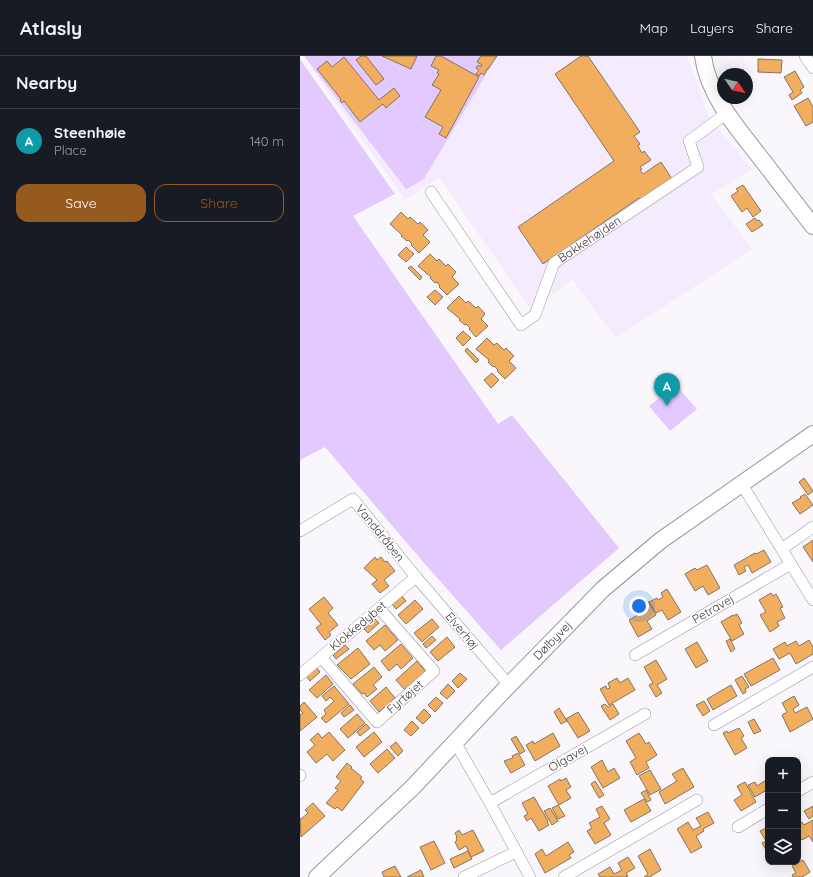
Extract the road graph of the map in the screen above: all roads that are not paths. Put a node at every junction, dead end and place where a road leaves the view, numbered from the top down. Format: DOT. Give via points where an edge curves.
graph roads {
  1 [pos="703,56"];
  2 [pos="805,56"];
  3 [pos="813,68"];
  4 [pos="727,113"];
  5 [pos="431,192"];
  6 [pos="813,226"];
  7 [pos="813,434"];
  8 [pos="742,483"];
  9 [pos="813,527"];
  10 [pos="300,531"];
  11 [pos="782,549"];
  12 [pos="791,564"];
  13 [pos="416,577"];
  14 [pos="813,600"];
  15 [pos="380,608"];
  16 [pos="635,655"];
  17 [pos="321,657"];
  18 [pos="813,667"];
  19 [pos="300,675"];
  20 [pos="509,685"];
  21 [pos="645,714"];
  22 [pos="714,725"];
  23 [pos="455,742"];
  24 [pos="813,782"];
  25 [pos="801,789"];
  26 [pos="697,800"];
  27 [pos="490,803"];
  28 [pos="765,811"];
  29 [pos="738,827"];
  30 [pos="516,852"];
  31 [pos="317,877"];
  32 [pos="464,877"];
  33 [pos="530,877"];
  34 [pos="564,877"];
  1 -- 4 [label="street" via="704,67"];
  2 -- 3 [label="street"];
  4 -- 5 [label="street, Bakkehøjden" via="689,141 698,167 554,262 535,315 521,325"];
  4 -- 6 [label="street"];
  7 -- 8 [label="street, Dølbyvej"];
  8 -- 11 [label="street"];
  8 -- 20 [label="street, Dølbyvej" via="660,541 603,589"];
  9 -- 11 [label="street"];
  10 -- 13 [label="street, Vanddråben" via="353,499"];
  11 -- 12 [label="street"];
  12 -- 14 [label="street"];
  12 -- 16 [label="street, Petravej"];
  13 -- 15 [label="street, Klokkedybet"];
  13 -- 20 [label="street, Elverhøj"];
  15 -- 17 [label="street, Klokkedybet"];
  15 -- 17 [label="street, Fyrtøjet" via="434,671 377,722"];
  17 -- 19 [label="street, Klokkedybet"];
  18 -- 22 [label="street"];
  20 -- 23 [label="street, Dølbyvej"];
  21 -- 27 [label="street, Olgavej"];
  23 -- 27 [label="street"];
  23 -- 31 [label="street, Dølbyvej" via="412,788"];
  24 -- 25 [label="street"];
  26 -- 34 [label="street"];
  27 -- 30 [label="street"];
  28 -- 29 [label="street"];
  30 -- 32 [label="street"];
  30 -- 33 [label="street"];
}
